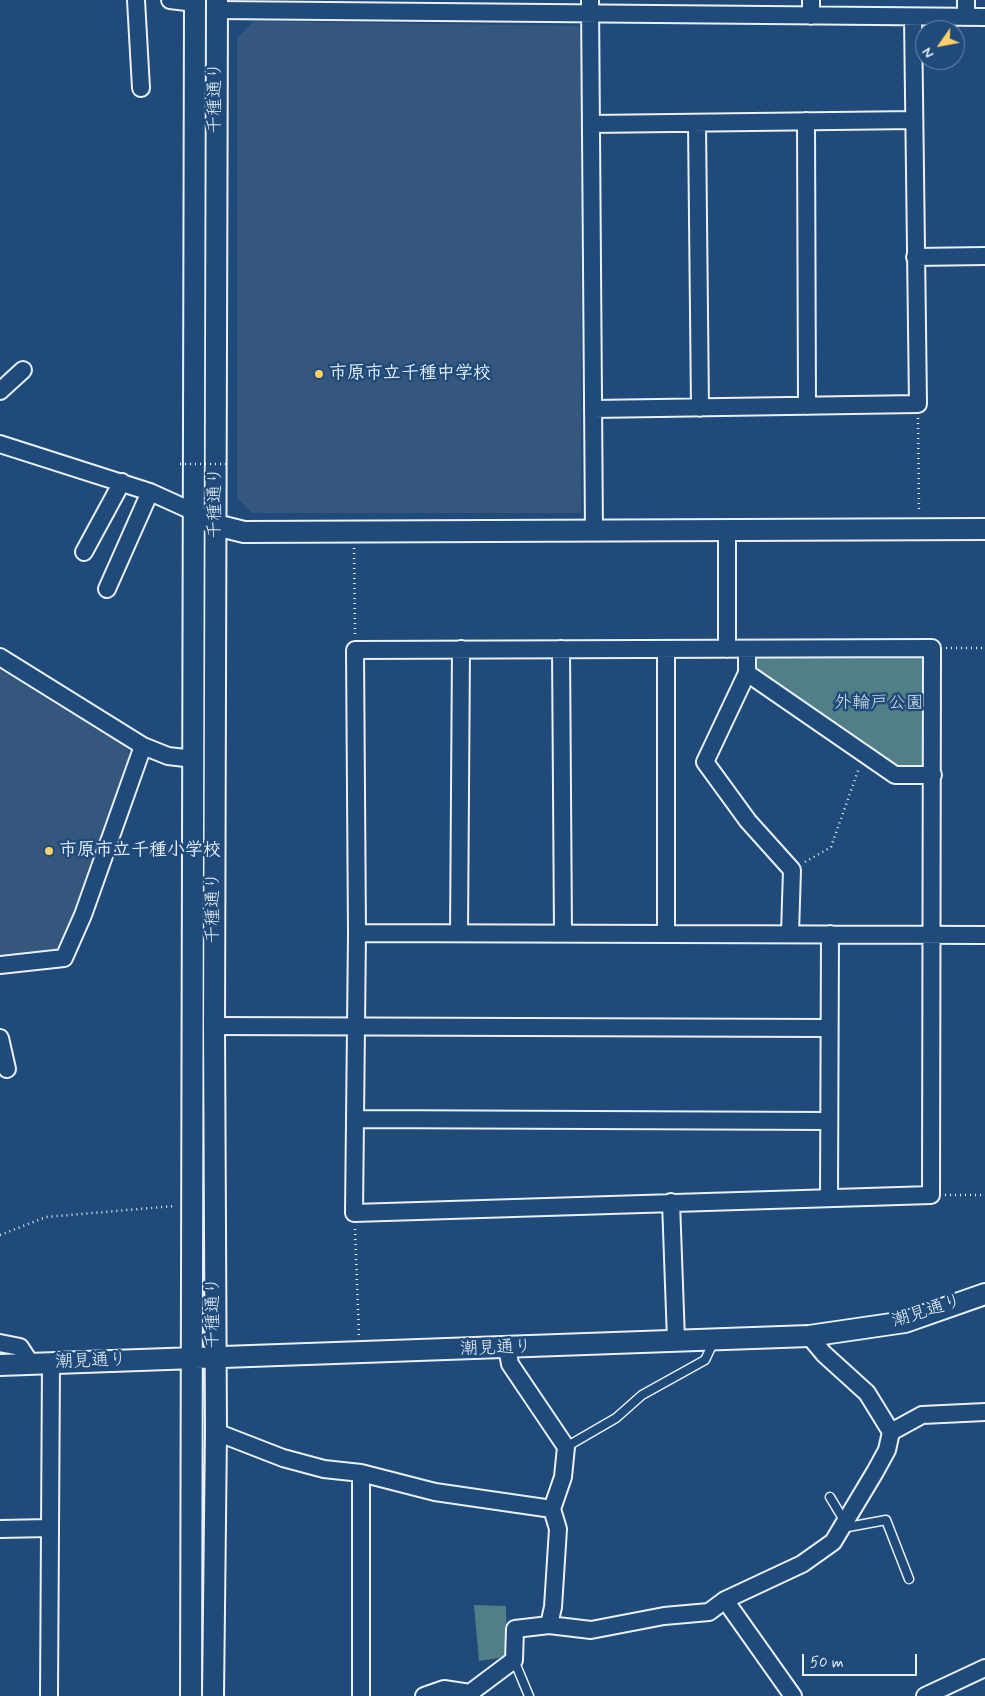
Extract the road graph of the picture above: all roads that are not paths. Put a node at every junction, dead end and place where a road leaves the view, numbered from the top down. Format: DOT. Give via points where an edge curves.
graph roads {
  1 [pos="136,0"];
  2 [pos="170,0"];
  3 [pos="966,0"];
  4 [pos="195,2"];
  5 [pos="217,5"];
  6 [pos="331,5"];
  7 [pos="590,6"];
  8 [pos="811,8"];
  9 [pos="913,17"];
  10 [pos="966,17"];
  11 [pos="985,18"];
  12 [pos="141,88"];
  13 [pos="914,120"];
  14 [pos="806,121"];
  15 [pos="697,123"];
  16 [pos="591,124"];
  17 [pos="985,256"];
  18 [pos="915,257"];
  19 [pos="22,370"];
  20 [pos="0,391"];
  21 [pos="807,406"];
  22 [pos="700,408"];
  23 [pos="593,409"];
  24 [pos="0,444"];
  25 [pos="122,482"];
  26 [pos="150,492"];
  27 [pos="192,511"];
  28 [pos="216,525"];
  29 [pos="985,529"];
  30 [pos="594,531"];
  31 [pos="727,531"];
  32 [pos="84,552"];
  33 [pos="107,588"];
  34 [pos="460,649"];
  35 [pos="561,649"];
  36 [pos="666,649"];
  37 [pos="727,649"];
  38 [pos="747,649"];
  39 [pos="0,657"];
  40 [pos="747,673"];
  41 [pos="143,746"];
  42 [pos="194,759"];
  43 [pos="933,775"];
  44 [pos="666,932"];
  45 [pos="357,933"];
  46 [pos="460,933"];
  47 [pos="563,933"];
  48 [pos="790,933"];
  49 [pos="830,934"];
  50 [pos="985,934"];
  51 [pos="932,935"];
  52 [pos="0,965"];
  53 [pos="214,1026"];
  54 [pos="356,1026"];
  55 [pos="829,1028"];
  56 [pos="0,1038"];
  57 [pos="6,1069"];
  58 [pos="356,1119"];
  59 [pos="828,1121"];
  60 [pos="829,1197"];
  61 [pos="671,1202"];
  62 [pos="985,1294"];
  63 [pos="809,1336"];
  64 [pos="715,1339"];
  65 [pos="676,1340"];
  66 [pos="0,1343"];
  67 [pos="507,1348"];
  68 [pos="193,1358"];
  69 [pos="214,1358"];
  70 [pos="51,1363"];
  71 [pos="31,1364"];
  72 [pos="0,1365"];
  73 [pos="985,1412"];
  74 [pos="216,1432"];
  75 [pos="891,1432"];
  76 [pos="566,1447"];
  77 [pos="362,1473"];
  78 [pos="830,1497"];
  79 [pos="552,1509"];
  80 [pos="844,1523"];
  81 [pos="49,1528"];
  82 [pos="0,1530"];
  83 [pos="909,1579"];
  84 [pos="724,1600"];
  85 [pos="549,1625"];
  86 [pos="514,1660"];
  87 [pos="985,1668"];
  88 [pos="463,1694"];
  89 [pos="49,1696"];
  90 [pos="191,1696"];
  91 [pos="213,1696"];
  92 [pos="361,1696"];
  93 [pos="424,1696"];
  94 [pos="529,1696"];
  95 [pos="793,1696"];
  96 [pos="925,1696"];
  1 -- 12 [label="street"];
  2 -- 4 [label="street"];
  3 -- 10 [label="street"];
  4 -- 27 [label="street, 千種通り"];
  5 -- 6 [label="street"];
  5 -- 28 [label="street, 千種通り"];
  6 -- 7 [label="street"];
  7 -- 8 [label="street"];
  7 -- 16 [label="street"];
  8 -- 9 [label="street"];
  9 -- 10 [label="street"];
  9 -- 13 [label="street"];
  10 -- 11 [label="street"];
  13 -- 14 [label="street"];
  13 -- 18 [label="street"];
  14 -- 15 [label="street"];
  14 -- 21 [label="street"];
  15 -- 16 [label="street"];
  15 -- 22 [label="street"];
  16 -- 23 [label="street"];
  17 -- 18 [label="street"];
  18 -- 21 [label="street" via="918,404"];
  19 -- 20 [label="street"];
  21 -- 22 [label="street"];
  22 -- 23 [label="street"];
  23 -- 30 [label="street"];
  24 -- 25 [label="street"];
  25 -- 26 [label="street"];
  25 -- 32 [label="street"];
  26 -- 27 [label="street"];
  26 -- 33 [label="street"];
  27 -- 28 [label="street"];
  27 -- 42 [label="street, 千種通り"];
  28 -- 30 [label="street" via="244,532"];
  28 -- 53 [label="street, 千種通り"];
  29 -- 31 [label="street"];
  30 -- 31 [label="street"];
  31 -- 37 [label="street"];
  34 -- 35 [label="street"];
  34 -- 45 [label="street" via="355,650"];
  34 -- 46 [label="street"];
  35 -- 36 [label="street"];
  35 -- 47 [label="street"];
  36 -- 37 [label="street"];
  36 -- 44 [label="street"];
  37 -- 38 [label="street"];
  38 -- 40 [label="street"];
  38 -- 43 [label="street" via="932,648"];
  39 -- 41 [label="street"];
  40 -- 43 [label="street" via="895,775"];
  40 -- 48 [label="street" via="706,762 748,821 792,870"];
  41 -- 42 [label="street" via="168,756"];
  41 -- 52 [label="street" via="83,915 64,958"];
  42 -- 68 [label="street, 千種通り"];
  43 -- 51 [label="street"];
  44 -- 47 [label="street"];
  44 -- 48 [label="street"];
  45 -- 46 [label="street"];
  45 -- 54 [label="street"];
  46 -- 47 [label="street"];
  48 -- 49 [label="street"];
  49 -- 51 [label="street"];
  49 -- 55 [label="street"];
  50 -- 51 [label="street"];
  51 -- 60 [label="street" via="931,1195"];
  53 -- 54 [label="street"];
  53 -- 69 [label="street, 千種通り"];
  54 -- 55 [label="street"];
  54 -- 58 [label="street"];
  55 -- 59 [label="street"];
  56 -- 57 [label="street"];
  58 -- 59 [label="street"];
  58 -- 61 [label="street" via="354,1213"];
  59 -- 60 [label="street"];
  60 -- 61 [label="street"];
  61 -- 65 [label="street"];
  62 -- 63 [label="street, 潮見通り" via="905,1322"];
  63 -- 64 [label="street, 潮見通り"];
  63 -- 75 [label="street" via="867,1393"];
  64 -- 65 [label="street, 潮見通り"];
  64 -- 76 [label="lane" via="705,1360 642,1395 616,1418"];
  65 -- 67 [label="street, 潮見通り"];
  66 -- 71 [label="street" via="20,1347"];
  67 -- 69 [label="street, 潮見通り"];
  67 -- 76 [label="street" via="510,1364"];
  68 -- 69 [label="street, 潮見通り"];
  68 -- 70 [label="street, 潮見通り"];
  68 -- 90 [label="street, 千種通り"];
  69 -- 74 [label="street, 千種通り"];
  70 -- 71 [label="street, 潮見通り"];
  70 -- 81 [label="street"];
  71 -- 72 [label="street, 潮見通り"];
  73 -- 75 [label="street" via="922,1415"];
  74 -- 77 [label="street" via="283,1458 324,1469"];
  74 -- 91 [label="street, 千種通り"];
  75 -- 80 [label="street" via="883,1457"];
  76 -- 79 [label="street" via="563,1477"];
  77 -- 79 [label="street" via="436,1492"];
  77 -- 92 [label="street"];
  78 -- 80 [label="lane"];
  79 -- 85 [label="street" via="558,1529"];
  80 -- 83 [label="lane" via="848,1526 886,1520"];
  80 -- 84 [label="street" via="833,1542 802,1564"];
  81 -- 82 [label="street"];
  81 -- 89 [label="street"];
  84 -- 85 [label="street" via="709,1612 664,1616 591,1630"];
  84 -- 95 [label="street"];
  85 -- 86 [label="street" via="516,1628"];
  86 -- 88 [label="street"];
  86 -- 94 [label="lane"];
  87 -- 96 [label="street"];
  88 -- 93 [label="street" via="444,1688"];
}
